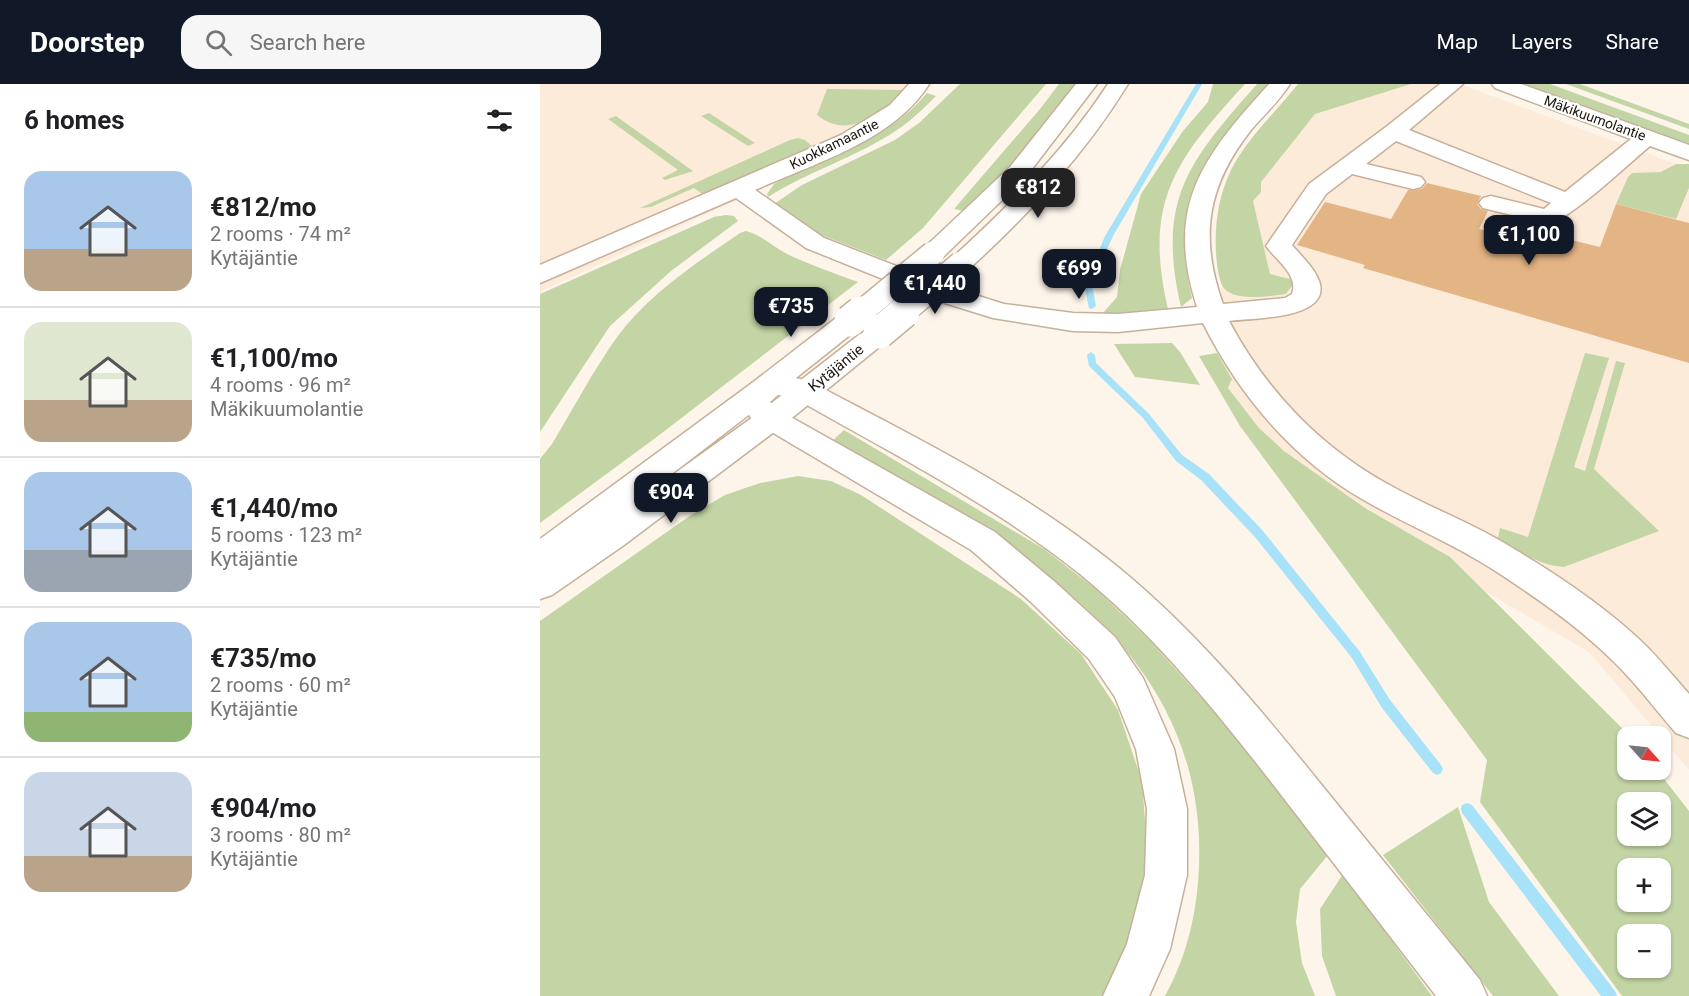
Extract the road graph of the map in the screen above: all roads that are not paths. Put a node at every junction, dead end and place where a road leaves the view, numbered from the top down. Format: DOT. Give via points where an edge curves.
graph roads {
  1 [pos="919,84"];
  2 [pos="1087,84"];
  3 [pos="1118,84"];
  4 [pos="1280,84"];
  5 [pos="1453,84"];
  6 [pos="1502,84"];
  7 [pos="1394,132"];
  8 [pos="1647,137"];
  9 [pos="1689,153"];
  10 [pos="1348,165"];
  11 [pos="1413,182"];
  12 [pos="738,189"];
  13 [pos="1568,202"];
  14 [pos="1491,203"];
  15 [pos="540,275"];
  16 [pos="1212,315"];
  17 [pos="807,391"];
  18 [pos="766,405"];
  19 [pos="540,557"];
  20 [pos="540,585"];
  21 [pos="1689,721"];
  22 [pos="1126,996"];
  23 [pos="1464,996"];
  1 -- 12 [label="main road, Kuokkamaantie" via="911,97 889,116 849,140"];
  2 -- 18 [label="main road, Kytäjäntie, bridge" via="1018,172 933,253 850,321"];
  3 -- 17 [label="main road, Kytäjäntie, bridge" via="1078,141 1035,192 961,263"];
  4 -- 16 [label="main road" via="1223,153 1199,205 1198,274"];
  5 -- 7 [label="main road"];
  6 -- 8 [label="main road, Mäkikuumolantie"];
  7 -- 10 [label="main road"];
  7 -- 13 [label="main road"];
  8 -- 9 [label="main road, Mäkikuumolantie"];
  8 -- 13 [label="main road"];
  10 -- 11 [label="main road"];
  10 -- 16 [label="main road" via="1317,189 1279,246 1308,283 1306,295 1291,306"];
  12 -- 15 [label="main road, Kuokkamaantie"];
  12 -- 16 [label="main road" via="815,243 972,304 1038,319 1073,322 1118,323"];
  13 -- 14 [label="main road" via="1548,217"];
  16 -- 21 [label="main road" via="1234,359 1299,435 1370,489 1470,540 1548,589 1626,650"];
  17 -- 18 [label="main road" via="774,385"];
  17 -- 23 [label="main road" via="984,490 1044,529 1149,615 1236,707"];
  18 -- 19 [label="main road, Kytäjäntie"];
  18 -- 20 [label="main road, Kytäjäntie" via="612,536"];
  18 -- 22 [label="main road" via="982,541 1102,648 1130,688 1155,749 1165,799 1166,875 1148,949"];
}
